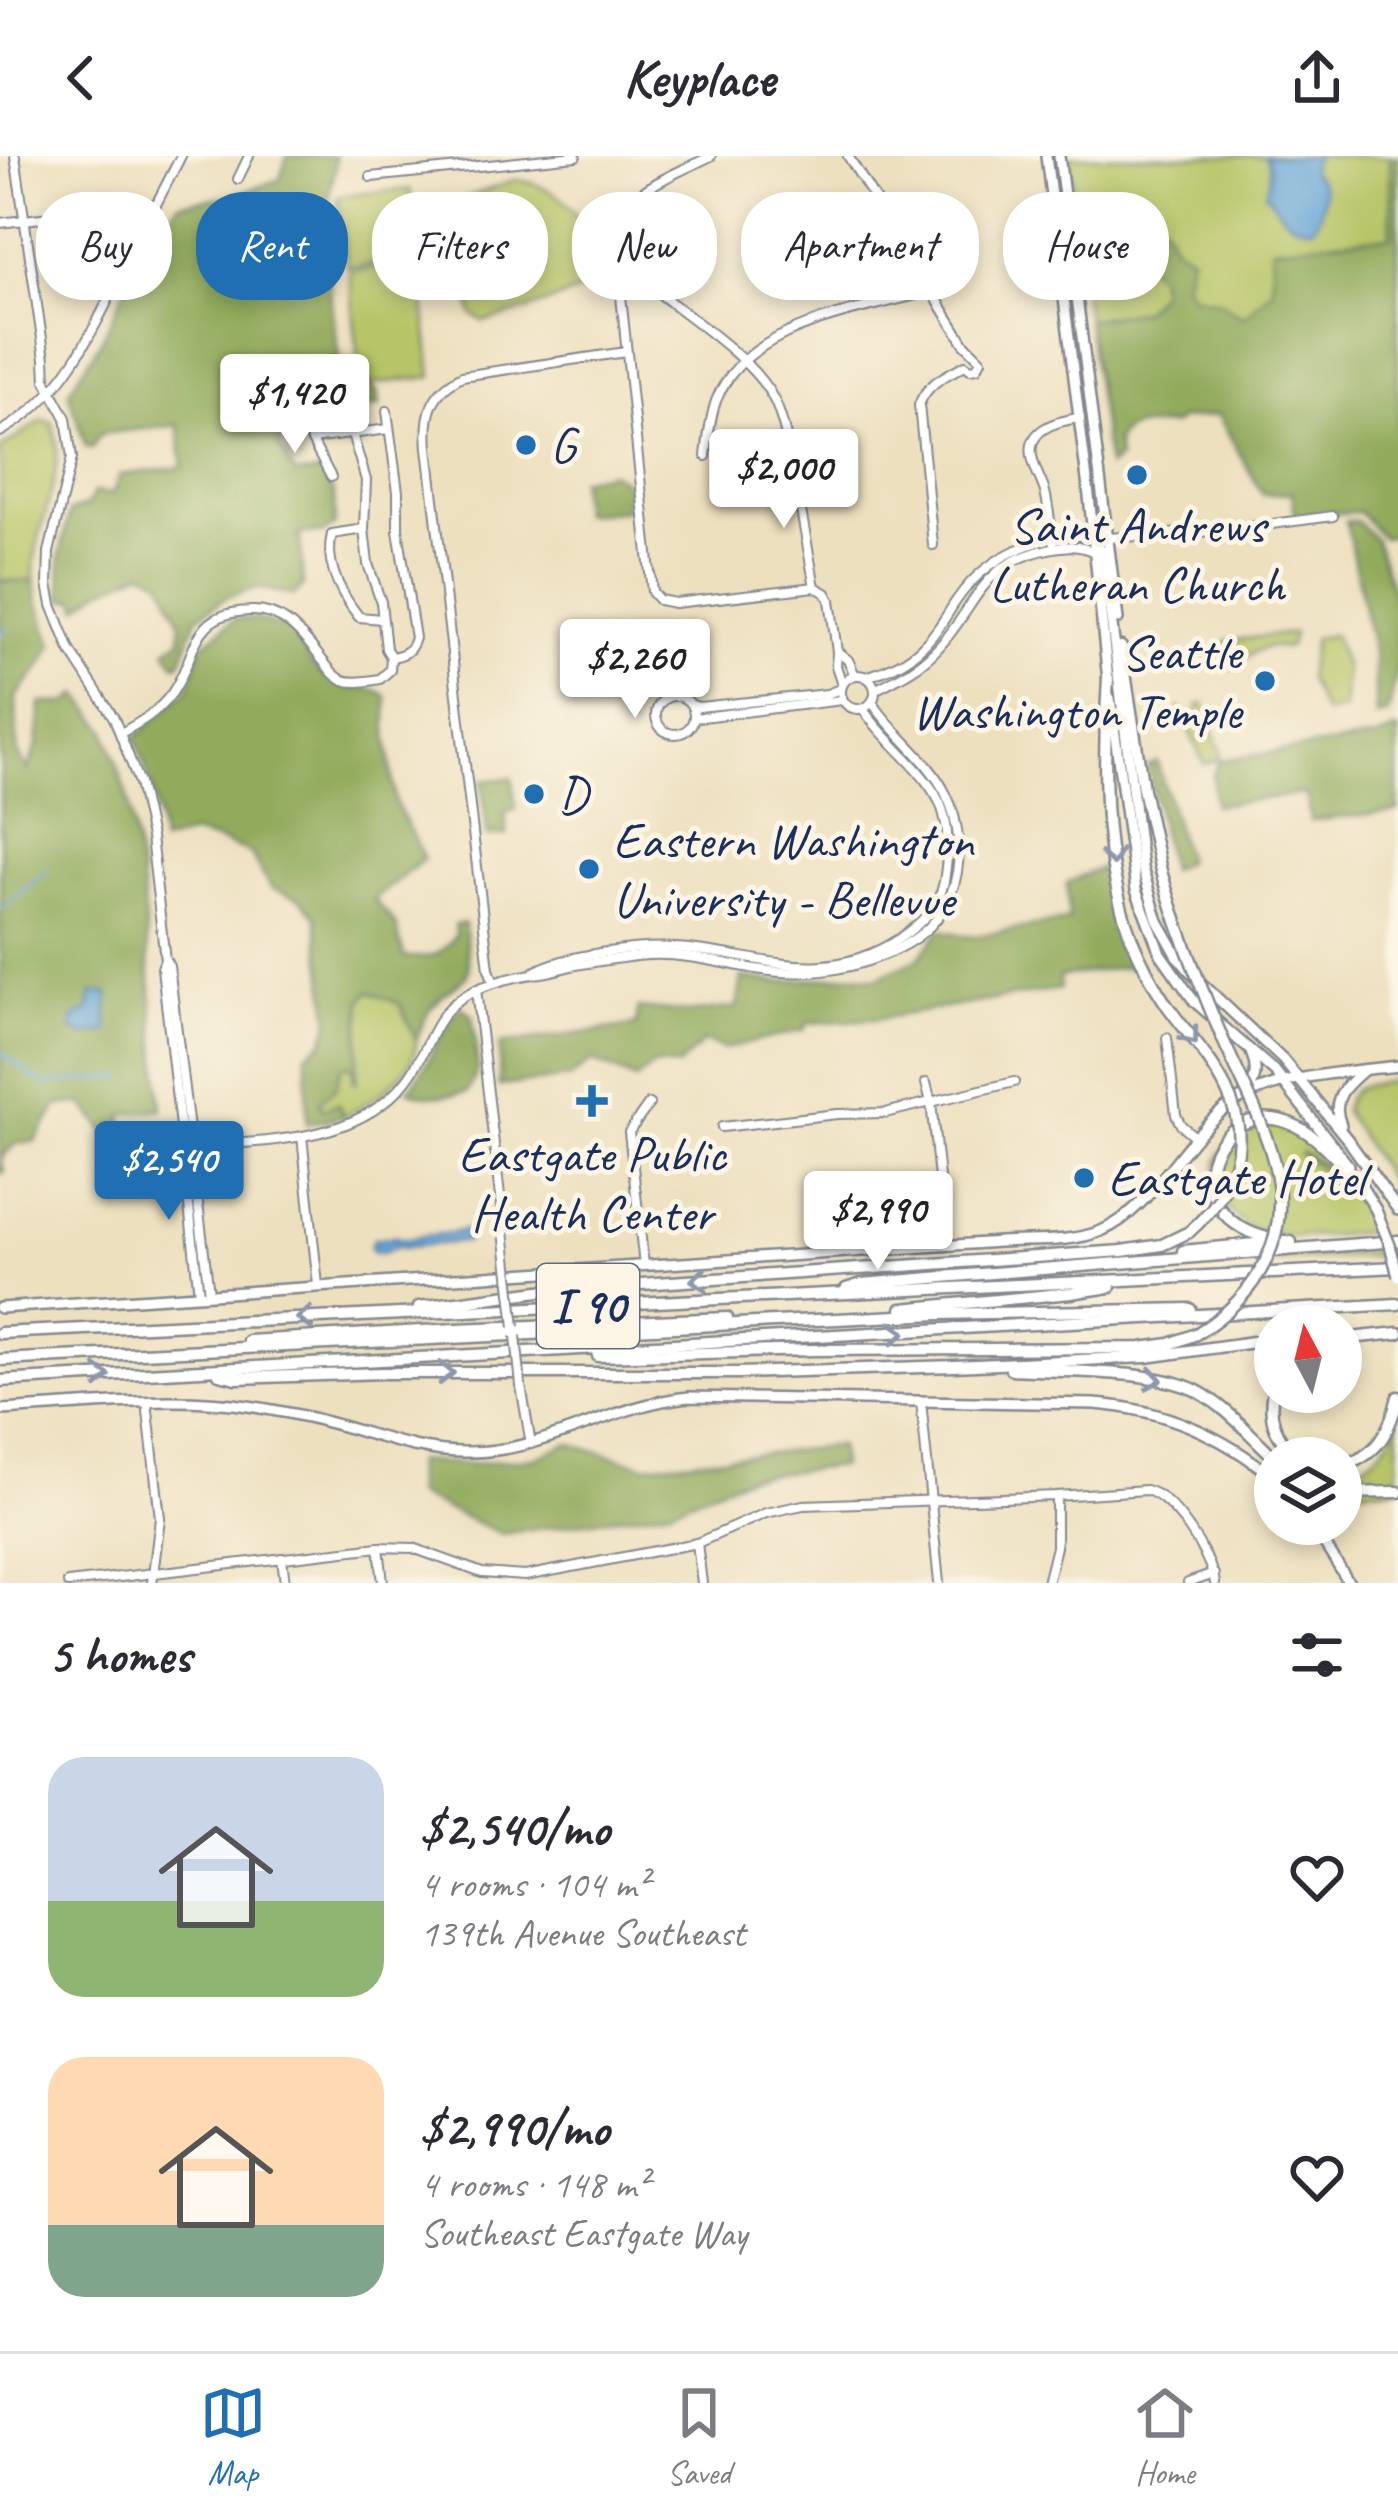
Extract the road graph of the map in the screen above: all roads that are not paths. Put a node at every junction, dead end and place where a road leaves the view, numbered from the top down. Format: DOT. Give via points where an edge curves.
graph roads {
  1 [pos="15,156"];
  2 [pos="181,156"];
  3 [pos="250,156"];
  4 [pos="434,156"];
  5 [pos="576,156"];
  6 [pos="711,156"];
  7 [pos="848,156"];
  8 [pos="1046,156"];
  9 [pos="1059,156"];
  10 [pos="436,171"];
  11 [pos="371,177"];
  12 [pos="238,179"];
  13 [pos="162,192"];
  14 [pos="870,192"];
  15 [pos="36,218"];
  16 [pos="23,220"];
  17 [pos="0,223"];
  18 [pos="108,300"];
  19 [pos="667,300"];
  20 [pos="898,300"];
  21 [pos="938,300"];
  22 [pos="964,343"];
  23 [pos="626,352"];
  24 [pos="744,362"];
  25 [pos="965,365"];
  26 [pos="52,392"];
  27 [pos="387,411"];
  28 [pos="1085,417"];
  29 [pos="306,421"];
  30 [pos="389,429"];
  31 [pos="0,432"];
  32 [pos="352,434"];
  33 [pos="311,439"];
  34 [pos="790,452"];
  35 [pos="706,456"];
  36 [pos="793,467"];
  37 [pos="331,477"];
  38 [pos="1333,517"];
  39 [pos="364,529"];
  40 [pos="1108,538"];
  41 [pos="1094,539"];
  42 [pos="1053,543"];
  43 [pos="933,545"];
  44 [pos="1094,552"];
  45 [pos="815,587"];
  46 [pos="382,619"];
  47 [pos="1121,647"];
  48 [pos="837,652"];
  49 [pos="391,657"];
  50 [pos="861,676"];
  51 [pos="1114,681"];
  52 [pos="875,690"];
  53 [pos="841,691"];
  54 [pos="872,702"];
  55 [pos="692,705"];
  56 [pos="863,709"];
  57 [pos="694,718"];
  58 [pos="121,734"];
  59 [pos="532,973"];
  60 [pos="494,983"];
  61 [pos="476,989"];
  62 [pos="1167,1038"];
  63 [pos="1240,1038"];
  64 [pos="1398,1066"];
  65 [pos="1364,1070"];
  66 [pos="1298,1080"];
  67 [pos="1014,1082"];
  68 [pos="926,1083"];
  69 [pos="1285,1084"];
  70 [pos="1242,1099"];
  71 [pos="931,1102"];
  72 [pos="649,1104"];
  73 [pos="722,1127"];
  74 [pos="302,1136"];
  75 [pos="1196,1137"];
  76 [pos="1348,1140"];
  77 [pos="186,1148"];
  78 [pos="1360,1183"];
  79 [pos="1397,1207"];
  80 [pos="1292,1241"];
  81 [pos="1398,1241"];
  82 [pos="1365,1243"];
  83 [pos="946,1245"];
  84 [pos="644,1265"];
  85 [pos="1066,1266"];
  86 [pos="1398,1267"];
  87 [pos="1136,1280"];
  88 [pos="1398,1281"];
  89 [pos="318,1285"];
  90 [pos="204,1294"];
  91 [pos="824,1296"];
  92 [pos="1398,1304"];
  93 [pos="1362,1306"];
  94 [pos="0,1308"];
  95 [pos="1254,1309"];
  96 [pos="1254,1312"];
  97 [pos="352,1316"];
  98 [pos="540,1330"];
  99 [pos="516,1331"];
  100 [pos="0,1333"];
  101 [pos="1392,1334"];
  102 [pos="1362,1335"];
  103 [pos="1254,1342"];
  104 [pos="0,1356"];
  105 [pos="444,1357"];
  106 [pos="953,1366"];
  107 [pos="204,1370"];
  108 [pos="0,1381"];
  109 [pos="1398,1396"];
  110 [pos="921,1401"];
  111 [pos="146,1402"];
  112 [pos="0,1410"];
  113 [pos="1254,1440"];
  114 [pos="531,1444"];
  115 [pos="1362,1459"];
  116 [pos="1254,1463"];
  117 [pos="1362,1493"];
  118 [pos="1395,1494"];
  119 [pos="1056,1496"];
  120 [pos="930,1500"];
  121 [pos="697,1543"];
  122 [pos="1325,1545"];
  123 [pos="379,1547"];
  124 [pos="282,1558"];
  125 [pos="153,1578"];
  126 [pos="1214,1578"];
  127 [pos="68,1583"];
  128 [pos="285,1583"];
  129 [pos="383,1583"];
  130 [pos="702,1583"];
  131 [pos="939,1583"];
  132 [pos="1047,1583"];
  133 [pos="1188,1583"];
  134 [pos="1349,1583"];
  1 -- 16 [label="street"];
  2 -- 13 [label="street"];
  3 -- 12 [label="street"];
  4 -- 10 [label="street"];
  5 -- 10 [label="street"];
  6 -- 23 [label="street" via="619,212 614,239"];
  7 -- 14 [label="street"];
  8 -- 28 [label="main road"];
  9 -- 28 [label="main road"];
  10 -- 11 [label="street"];
  15 -- 16 [label="street"];
  16 -- 17 [label="street"];
  16 -- 26 [label="street"];
  18 -- 26 [label="street"];
  19 -- 24 [label="street"];
  20 -- 24 [label="street" via="792,329"];
  21 -- 22 [label="street"];
  22 -- 25 [label="street"];
  22 -- 25 [label="street" via="981,360 974,369"];
  23 -- 45 [label="street" via="651,586 659,600"];
  23 -- 60 [label="street" via="462,376 436,395 426,420"];
  24 -- 34 [label="street" via="775,401"];
  24 -- 35 [label="street" via="715,403"];
  25 -- 43 [label="street" via="929,387 919,405"];
  26 -- 31 [label="street"];
  26 -- 58 [label="street" via="72,458 49,552 52,605"];
  27 -- 30 [label="street"];
  28 -- 40 [label="main road"];
  28 -- 41 [label="main road"];
  28 -- 42 [label="street" via="1047,425 1033,445"];
  29 -- 33 [label="street"];
  30 -- 32 [label="street"];
  30 -- 49 [label="street" via="415,638 404,656"];
  32 -- 33 [label="street"];
  32 -- 39 [label="street" via="366,480"];
  33 -- 37 [label="street"];
  36 -- 45 [label="street"];
  38 -- 40 [label="street"];
  39 -- 46 [label="street"];
  39 -- 46 [label="street" via="332,534 333,568 359,617"];
  40 -- 41 [label="street"];
  40 -- 47 [label="main road"];
  41 -- 42 [label="street"];
  41 -- 44 [label="main road"];
  41 -- 51 [label="main road" via="1103,553"];
  42 -- 44 [label="street"];
  42 -- 50 [label="street" via="995,560 921,649"];
  42 -- 52 [label="street" via="996,573 927,659"];
  44 -- 51 [label="main road"];
  45 -- 48 [label="street" via="830,600"];
  46 -- 49 [label="street"];
  47 -- 51 [label="main road"];
  47 -- 105 [label="highway, bridge" via="1161,871 1279,1191 1273,1244 1234,1306 1196,1334 1123,1349"];
  48 -- 50 [label="street"];
  48 -- 53 [label="street"];
  49 -- 58 [label="street" via="380,679 342,680 280,616 225,615 196,638 167,699"];
  50 -- 52 [label="street"];
  50 -- 53 [label="street"];
  51 -- 63 [label="main road" via="1136,890 1153,940 1194,1001"];
  51 -- 66 [label="main road" via="1146,887 1165,934 1217,1001"];
  51 -- 97 [label="highway, one-way, bridge" via="1105,740 1109,832 1131,938 1164,1001 1225,1085 1237,1118 1232,1177 1190,1232 1122,1251 539,1291"];
  52 -- 54 [label="street"];
  53 -- 55 [label="street"];
  53 -- 56 [label="street" via="850,709"];
  53 -- 57 [label="street"];
  54 -- 56 [label="street"];
  54 -- 59 [label="street" via="932,773 955,824 953,887 920,936 877,959 814,972 656,955"];
  55 -- 57 [label="street"];
  55 -- 57 [label="street" via="671,696 656,716 675,734"];
  56 -- 59 [label="street" via="943,812 942,889 912,930 876,953 822,964 676,947 573,957"];
  58 -- 77 [label="street" via="147,814"];
  59 -- 60 [label="street"];
  60 -- 61 [label="street"];
  61 -- 74 [label="street" via="446,1009 395,1093 347,1124"];
  61 -- 99 [label="street, bridge"];
  62 -- 75 [label="street" via="1176,1115"];
  63 -- 69 [label="main road"];
  63 -- 70 [label="main road" via="1256,1067"];
  64 -- 65 [label="main road"];
  65 -- 66 [label="main road"];
  65 -- 76 [label="main road" via="1337,1100"];
  66 -- 69 [label="main road"];
  66 -- 76 [label="main road"];
  67 -- 71 [label="street"];
  68 -- 71 [label="street"];
  69 -- 70 [label="main road"];
  69 -- 78 [label="main road"];
  70 -- 75 [label="main road"];
  71 -- 73 [label="street"];
  71 -- 83 [label="street"];
  72 -- 84 [label="street" via="629,1132"];
  74 -- 77 [label="street"];
  74 -- 89 [label="street"];
  75 -- 83 [label="main road" via="1105,1229"];
  76 -- 79 [label="main road"];
  77 -- 90 [label="street"];
  78 -- 80 [label="highway" via="1313,1136 1286,1122 1252,1121 1232,1131 1212,1160 1216,1205 1247,1232"];
  78 -- 88 [label="main road, bridge"];
  80 -- 82 [label="highway"];
  80 -- 85 [label="highway"];
  81 -- 82 [label="highway"];
  82 -- 85 [label="highway"];
  83 -- 84 [label="main road"];
  84 -- 89 [label="main road"];
  85 -- 91 [label="highway" via="862,1285"];
  86 -- 87 [label="highway, I 90"];
  87 -- 91 [label="highway, I 90"];
  87 -- 98 [label="highway" via="918,1308"];
  89 -- 90 [label="main road"];
  90 -- 94 [label="main road"];
  91 -- 97 [label="highway, I 90"];
  92 -- 93 [label="highway, I 90"];
  95 -- 98 [label="highway"];
  105 -- 96 [label="highway, I 90, one-way"];
  97 -- 100 [label="highway, I 90, one-way"];
  98 -- 99 [label="highway"];
  99 -- 104 [label="highway"];
  99 -- 114 [label="street, bridge"];
  101 -- 102 [label="highway"];
  103 -- 106 [label="highway" via="1146,1357"];
  105 -- 107 [label="highway, I 90"];
  107 -- 106 [label="highway, one-way" via="236,1378"];
  106 -- 113 [label="highway, one-way" via="1172,1382 1209,1398"];
  108 -- 107 [label="highway, I 90, one-way"];
  109 -- 115 [label="highway" via="1388,1430"];
  110 -- 114 [label="main road" via="670,1399"];
  110 -- 116 [label="main road" via="1141,1410 1205,1432"];
  110 -- 120 [label="street"];
  111 -- 112 [label="main road"];
  111 -- 114 [label="main road" via="250,1406 423,1449"];
  111 -- 125 [label="street" via="160,1518"];
  117 -- 118 [label="highway"];
  119 -- 120 [label="street"];
  119 -- 126 [label="street" via="1156,1492 1204,1550"];
  119 -- 132 [label="street"];
  120 -- 121 [label="street" via="784,1508"];
  120 -- 131 [label="street"];
  121 -- 123 [label="street" via="512,1577 413,1548"];
  121 -- 130 [label="street"];
  122 -- 134 [label="main road"];
  123 -- 124 [label="street"];
  123 -- 129 [label="street"];
  124 -- 125 [label="street"];
  124 -- 128 [label="street"];
  125 -- 127 [label="street"];
  126 -- 133 [label="street"];
}
